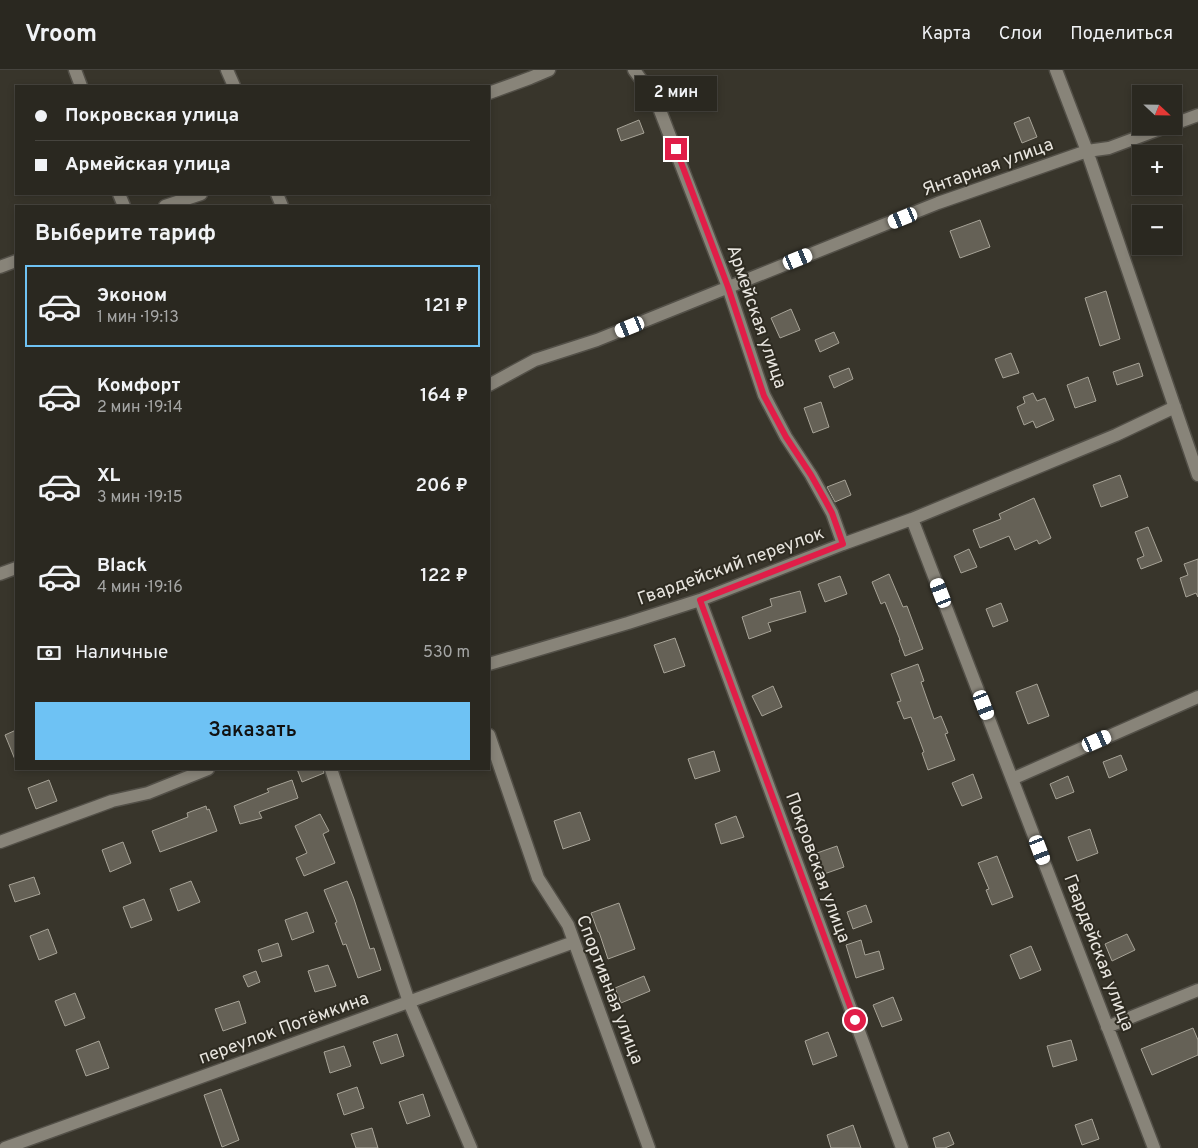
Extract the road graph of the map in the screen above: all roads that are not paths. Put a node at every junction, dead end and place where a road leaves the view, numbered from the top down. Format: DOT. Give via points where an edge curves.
graph roads {
  1 [pos="75,70"];
  2 [pos="227,70"];
  3 [pos="549,70"];
  4 [pos="634,70"];
  5 [pos="1056,70"];
  6 [pos="81,85"];
  7 [pos="234,85"];
  8 [pos="490,93"];
  9 [pos="1198,115"];
  10 [pos="1182,121"];
  11 [pos="1144,135"];
  12 [pos="1087,152"];
  13 [pos="198,195"];
  14 [pos="168,205"];
  15 [pos="15,261"];
  16 [pos="0,267"];
  17 [pos="728,287"];
  18 [pos="490,384"];
  19 [pos="1174,407"];
  20 [pos="1198,475"];
  21 [pos="912,519"];
  22 [pos="843,544"];
  23 [pos="15,568"];
  24 [pos="0,574"];
  25 [pos="700,600"];
  26 [pos="490,664"];
  27 [pos="1198,696"];
  28 [pos="490,738"];
  29 [pos="206,770"];
  30 [pos="331,770"];
  31 [pos="1012,779"];
  32 [pos="0,842"];
  33 [pos="574,942"];
  34 [pos="1198,990"];
  35 [pos="409,1002"];
  36 [pos="1107,1027"];
  37 [pos="5,1148"];
  38 [pos="471,1148"];
  39 [pos="648,1148"];
  40 [pos="902,1148"];
  41 [pos="1154,1148"];
  1 -- 6 [label="street"];
  2 -- 7 [label="street"];
  3 -- 8 [label="street"];
  4 -- 17 [label="street, Армейская улица" via="656,100"];
  5 -- 12 [label="street"];
  9 -- 10 [label="street"];
  11 -- 12 [label="street, Янтарная улица"];
  12 -- 17 [label="street, Янтарная улица" via="938,204"];
  12 -- 19 [label="street"];
  13 -- 14 [label="street"];
  15 -- 16 [label="street"];
  17 -- 18 [label="street, Янтарная улица" via="598,340 535,360"];
  17 -- 22 [label="street, Армейская улица" via="764,396 832,513"];
  19 -- 20 [label="street"];
  19 -- 21 [label="street, Гвардейский переулок" via="1116,435"];
  21 -- 22 [label="street, Гвардейский переулок"];
  21 -- 31 [label="street, Гвардейская улица"];
  22 -- 25 [label="street, Гвардейский переулок"];
  23 -- 24 [label="street"];
  25 -- 26 [label="street, Гвардейский переулок"];
  25 -- 40 [label="street, Покровская улица"];
  27 -- 31 [label="street"];
  28 -- 33 [label="street, Спортивная улица" via="538,878 568,925"];
  29 -- 32 [label="street" via="148,793 112,801"];
  30 -- 35 [label="street"];
  31 -- 36 [label="street, Гвардейская улица"];
  33 -- 35 [label="street, переулок Потёмкина"];
  33 -- 39 [label="street, Спортивная улица"];
  34 -- 36 [label="street"];
  35 -- 37 [label="street, переулок Потёмкина"];
  35 -- 38 [label="street"];
  36 -- 41 [label="street, Гвардейская улица"];
}
